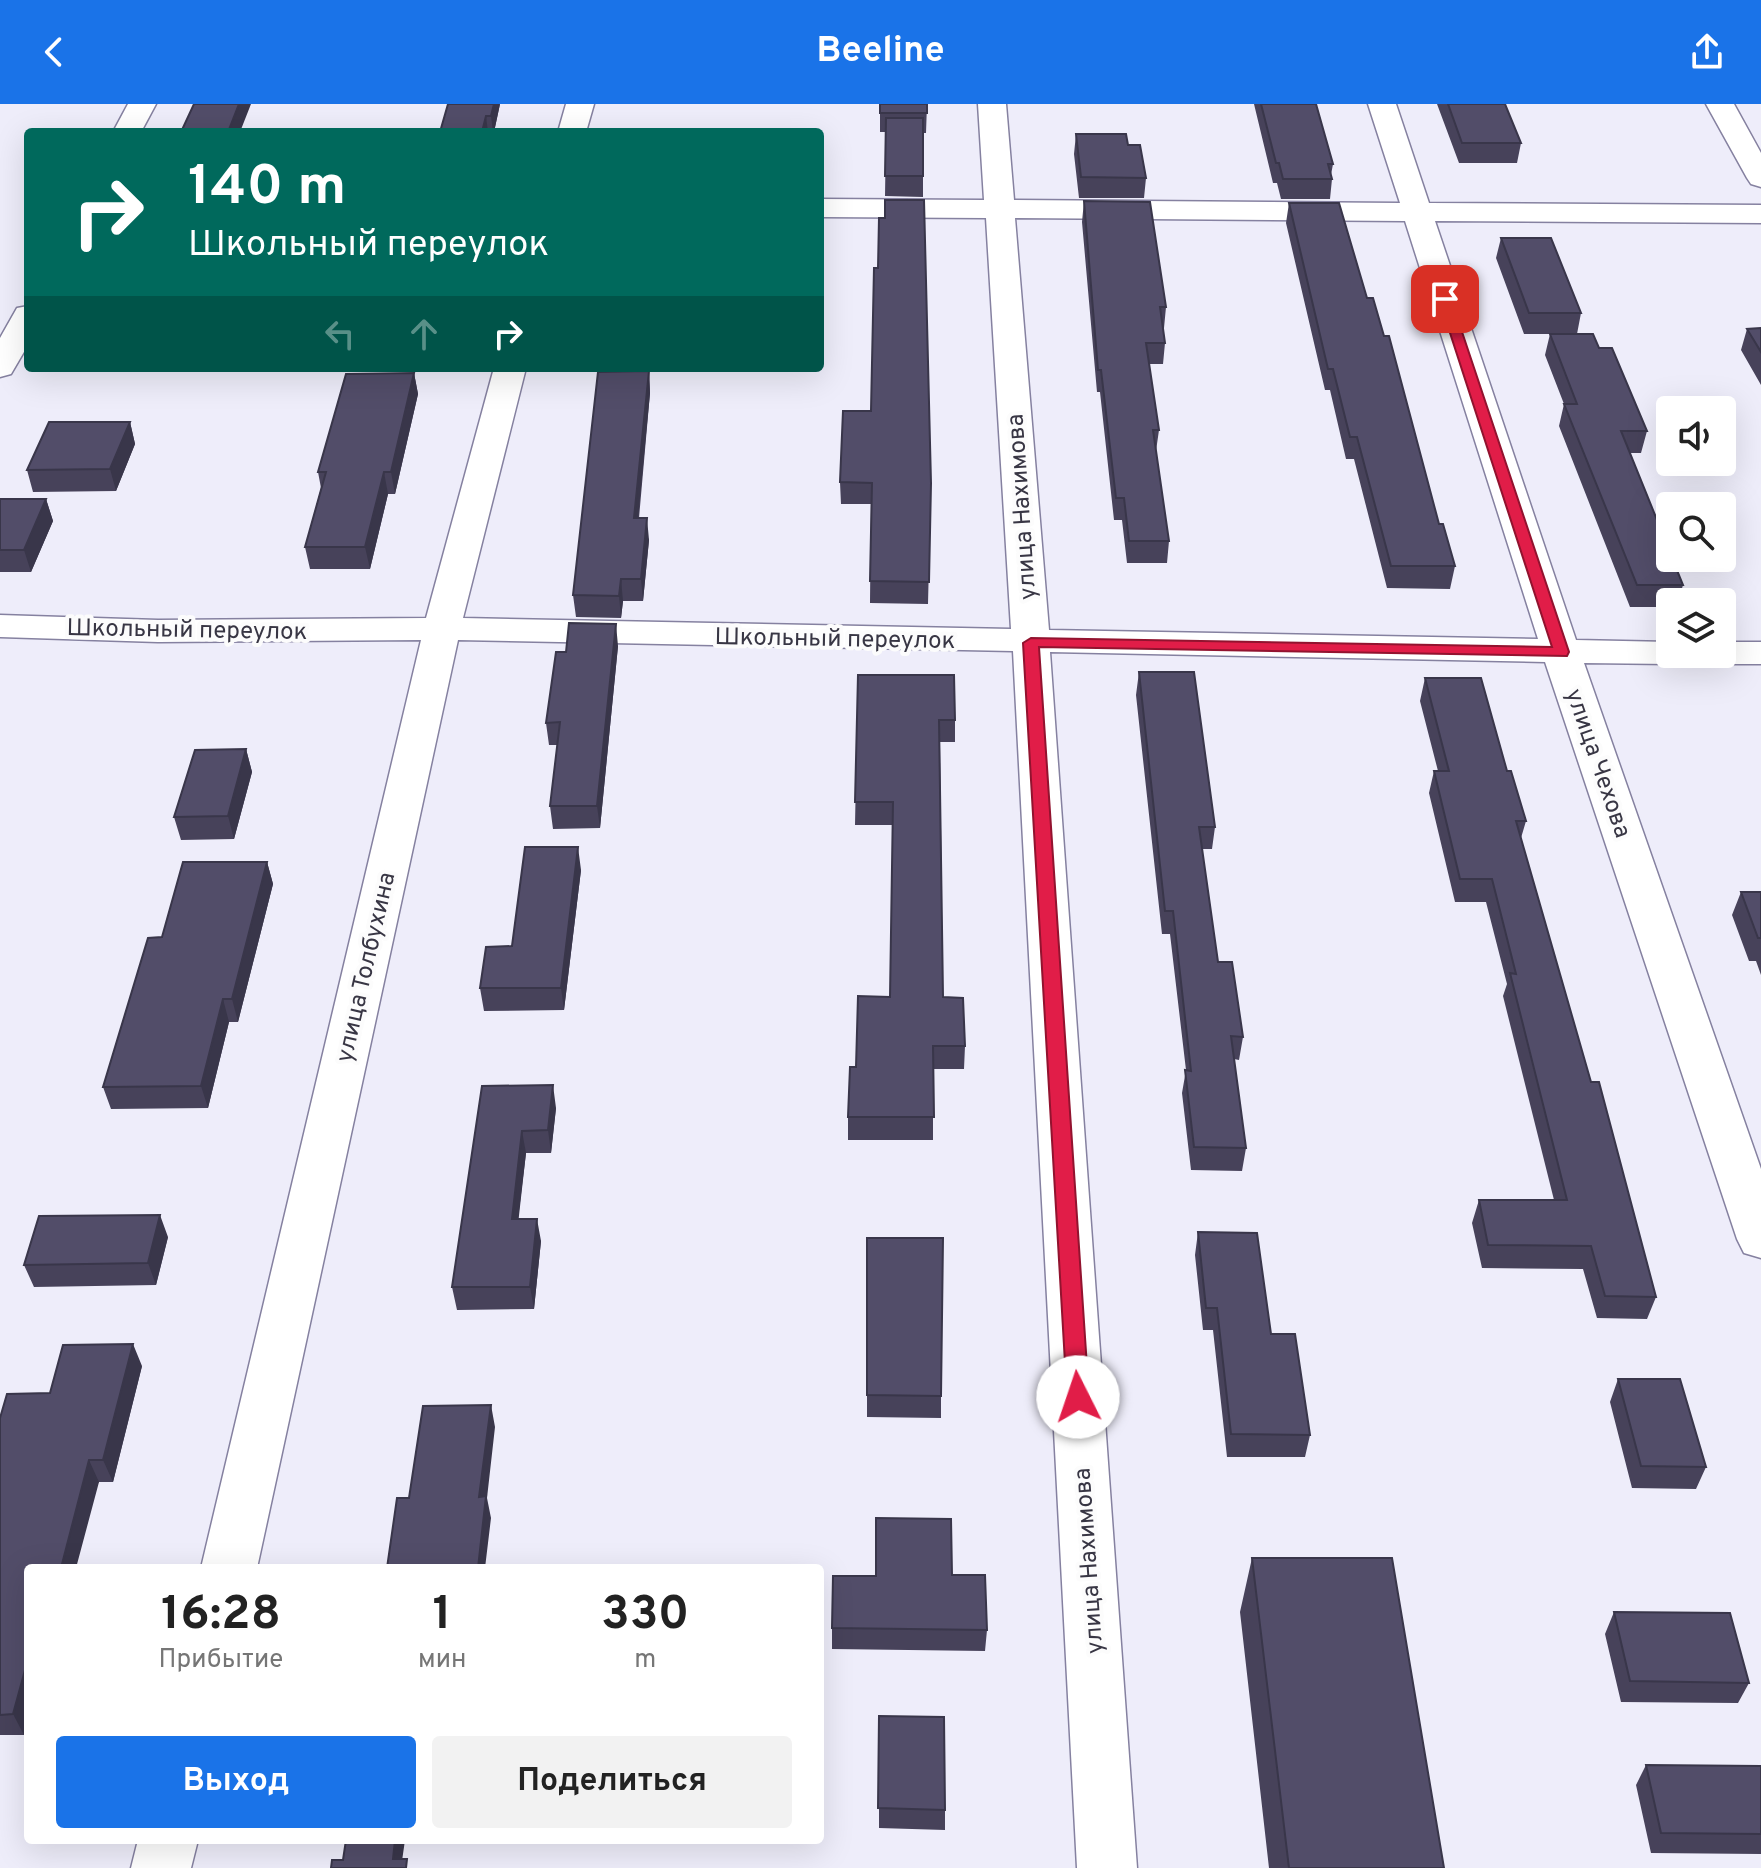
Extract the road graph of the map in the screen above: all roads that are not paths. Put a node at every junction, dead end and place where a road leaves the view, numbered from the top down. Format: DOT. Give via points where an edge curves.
graph roads {
  1 [pos="142,104"];
  2 [pos="580,104"];
  3 [pos="992,104"];
  4 [pos="1382,104"];
  5 [pos="1720,104"];
  6 [pos="129,128"];
  7 [pos="573,128"];
  8 [pos="1761,178"];
  9 [pos="824,208"];
  10 [pos="1416,210"];
  11 [pos="998,211"];
  12 [pos="1761,214"];
  13 [pos="24,322"];
  14 [pos="0,367"];
  15 [pos="509,372"];
  16 [pos="0,626"];
  17 [pos="442,629"];
  18 [pos="1031,643"];
  19 [pos="1561,652"];
  20 [pos="1656,653"];
  21 [pos="1736,653"];
  22 [pos="1761,653"];
  23 [pos="1761,1239"];
  24 [pos="230,1564"];
  25 [pos="167,1844"];
  26 [pos="161,1868"];
  27 [pos="1107,1868"];
  1 -- 6 [label="street"];
  2 -- 7 [label="street"];
  3 -- 11 [label="street, улица Нахимова"];
  4 -- 10 [label="street, улица Чехова"];
  5 -- 8 [label="street"];
  9 -- 11 [label="street"];
  10 -- 11 [label="street"];
  10 -- 12 [label="street"];
  10 -- 19 [label="street, улица Чехова"];
  11 -- 18 [label="street, улица Нахимова"];
  13 -- 14 [label="street"];
  15 -- 17 [label="street, улица Толбухина"];
  16 -- 17 [label="street, Школьный переулок"];
  17 -- 18 [label="street, Школьный переулок"];
  17 -- 24 [label="street, улица Толбухина"];
  18 -- 19 [label="street, Школьный переулок"];
  18 -- 27 [label="street, улица Нахимова"];
  19 -- 20 [label="street, Школьный переулок"];
  19 -- 23 [label="street, улица Чехова"];
  21 -- 22 [label="street"];
  25 -- 26 [label="street"];
}
